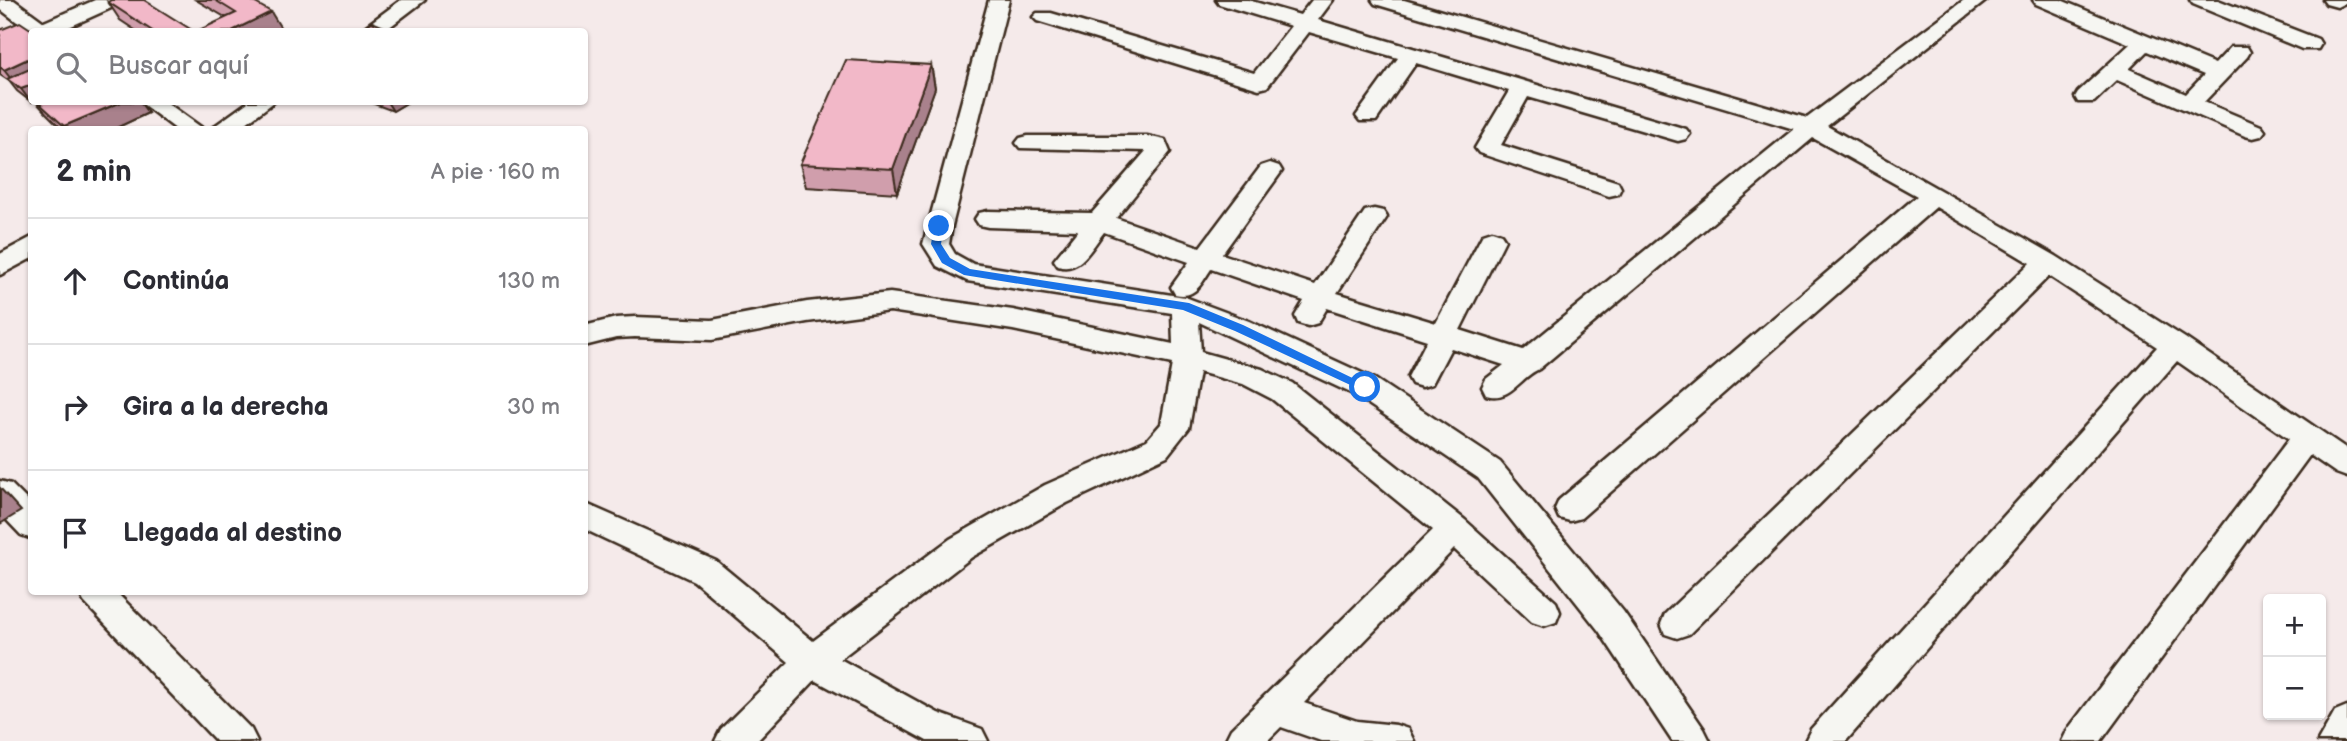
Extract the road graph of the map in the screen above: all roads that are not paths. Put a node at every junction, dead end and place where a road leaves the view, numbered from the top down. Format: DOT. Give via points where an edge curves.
graph roads {
  1 [pos="1,0"];
  2 [pos="113,0"];
  3 [pos="415,0"];
  4 [pos="999,0"];
  5 [pos="1226,0"];
  6 [pos="1323,0"];
  7 [pos="1382,0"];
  8 [pos="1978,0"];
  9 [pos="2043,0"];
  10 [pos="2200,0"];
  11 [pos="1044,17"];
  12 [pos="1305,22"];
  13 [pos="30,28"];
  14 [pos="50,28"];
  15 [pos="374,28"];
  16 [pos="2144,42"];
  17 [pos="2310,44"];
  18 [pos="2239,52"];
  19 [pos="1411,55"];
  20 [pos="2114,71"];
  21 [pos="2218,73"];
  22 [pos="1522,88"];
  23 [pos="2086,97"];
  24 [pos="2190,104"];
  25 [pos="156,105"];
  26 [pos="258,105"];
  27 [pos="1368,116"];
  28 [pos="188,126"];
  29 [pos="226,126"];
  30 [pos="1811,127"];
  31 [pos="2253,131"];
  32 [pos="1678,134"];
  33 [pos="1028,143"];
  34 [pos="1270,172"];
  35 [pos="1609,188"];
  36 [pos="1934,195"];
  37 [pos="1374,217"];
  38 [pos="988,219"];
  39 [pos="1100,222"];
  40 [pos="1492,240"];
  41 [pos="28,248"];
  42 [pos="1206,258"];
  43 [pos="1067,260"];
  44 [pos="2047,262"];
  45 [pos="0,266"];
  46 [pos="1184,297"];
  47 [pos="1315,307"];
  48 [pos="588,335"];
  49 [pos="1443,336"];
  50 [pos="2175,345"];
  51 [pos="1187,356"];
  52 [pos="1529,362"];
  53 [pos="1422,377"];
  54 [pos="1496,387"];
  55 [pos="2307,437"];
  56 [pos="2347,465"];
  57 [pos="0,493"];
  58 [pos="1570,509"];
  59 [pos="588,517"];
  60 [pos="28,522"];
  61 [pos="1454,529"];
  62 [pos="98,595"];
  63 [pos="1544,612"];
  64 [pos="1676,624"];
  65 [pos="813,661"];
  66 [pos="1275,709"];
  67 [pos="2347,722"];
  68 [pos="239,741"];
  69 [pos="733,741"];
  70 [pos="970,741"];
  71 [pos="1243,741"];
  72 [pos="1396,741"];
  73 [pos="1692,741"];
  74 [pos="1823,741"];
  75 [pos="2080,741"];
  76 [pos="2336,741"];
  1 -- 13 [label="street"];
  2 -- 14 [label="street"];
  3 -- 15 [label="street"];
  4 -- 46 [label="street" via="936,244 946,260 967,272"];
  5 -- 12 [label="street"];
  6 -- 12 [label="street"];
  7 -- 30 [label="street"];
  8 -- 30 [label="street"];
  9 -- 16 [label="street"];
  10 -- 17 [label="street"];
  11 -- 12 [label="street" via="1259,82"];
  12 -- 19 [label="street"];
  16 -- 20 [label="street"];
  16 -- 21 [label="street"];
  18 -- 21 [label="street"];
  19 -- 22 [label="street"];
  19 -- 27 [label="street"];
  20 -- 23 [label="street"];
  20 -- 24 [label="street"];
  21 -- 24 [label="street"];
  22 -- 32 [label="street"];
  22 -- 35 [label="street" via="1487,148"];
  24 -- 31 [label="street"];
  25 -- 28 [label="street"];
  26 -- 29 [label="street"];
  30 -- 36 [label="street"];
  30 -- 52 [label="street"];
  33 -- 39 [label="street" via="1157,145 1158,152"];
  34 -- 42 [label="street"];
  36 -- 44 [label="street"];
  36 -- 58 [label="street"];
  37 -- 47 [label="street"];
  38 -- 39 [label="street"];
  39 -- 42 [label="street"];
  39 -- 43 [label="street"];
  40 -- 49 [label="street"];
  41 -- 45 [label="street"];
  42 -- 46 [label="street"];
  42 -- 47 [label="street"];
  44 -- 50 [label="street"];
  44 -- 64 [label="street"];
  46 -- 51 [label="street"];
  46 -- 73 [label="street" via="1365,387 1489,470 1611,621"];
  47 -- 49 [label="street"];
  48 -- 51 [label="street" via="635,327 712,330 890,302 1013,320"];
  49 -- 52 [label="street"];
  49 -- 53 [label="street"];
  50 -- 55 [label="street"];
  50 -- 74 [label="street"];
  51 -- 61 [label="street" via="1252,376 1282,391"];
  51 -- 65 [label="street" via="1174,428 1157,449 1056,494 961,548"];
  52 -- 54 [label="street"];
  55 -- 56 [label="street"];
  55 -- 75 [label="street"];
  57 -- 60 [label="street"];
  59 -- 65 [label="street" via="705,571"];
  61 -- 63 [label="street"];
  61 -- 66 [label="street"];
  62 -- 68 [label="street"];
  65 -- 69 [label="street"];
  65 -- 70 [label="street" via="927,725"];
  66 -- 71 [label="street"];
  66 -- 72 [label="street" via="1357,737"];
  67 -- 76 [label="street"];
}
